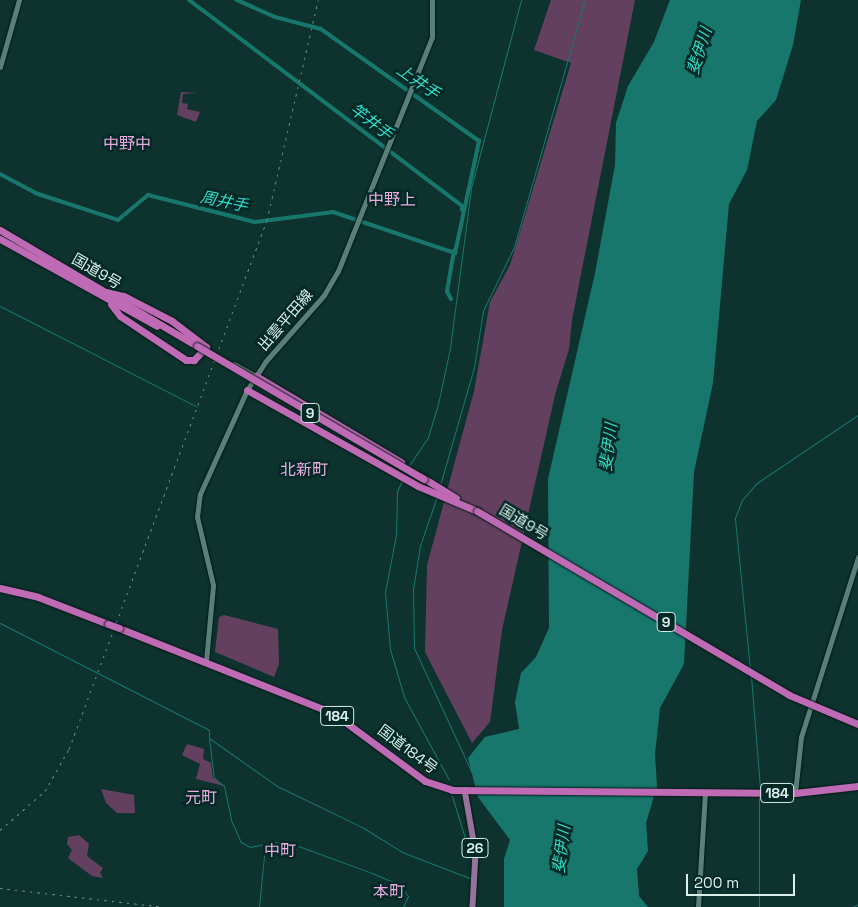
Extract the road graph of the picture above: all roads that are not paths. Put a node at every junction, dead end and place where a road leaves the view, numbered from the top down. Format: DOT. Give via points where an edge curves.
graph roads {
  1 [pos="20,0"];
  2 [pos="432,0"];
  3 [pos="0,68"];
  4 [pos="0,230"];
  5 [pos="0,239"];
  6 [pos="106,292"];
  7 [pos="111,304"];
  8 [pos="180,336"];
  9 [pos="206,347"];
  10 [pos="256,376"];
  11 [pos="247,390"];
  12 [pos="424,479"];
  13 [pos="477,511"];
  14 [pos="858,557"];
  15 [pos="0,588"];
  16 [pos="206,661"];
  17 [pos="858,724"];
  18 [pos="858,786"];
  19 [pos="468,790"];
  20 [pos="705,792"];
  21 [pos="795,793"];
  22 [pos="473,907"];
  23 [pos="698,907"];
  1 -- 3 [label="main road"];
  2 -- 10 [label="main road, 出雲平田線" via="432,37 338,271 324,295"];
  4 -- 6 [label="highway, 国道9号 / 9"];
  5 -- 7 [label="highway, 国道9号 / 9"];
  6 -- 8 [label="highway, 国道9号 / 9"];
  6 -- 9 [label="highway" via="124,296 172,321"];
  7 -- 8 [label="highway, 国道9号 / 9"];
  7 -- 9 [label="highway" via="120,316 186,360 194,360"];
  8 -- 12 [label="highway, 国道9号 / 9, bridge"];
  9 -- 10 [label="main road"];
  10 -- 11 [label="main road, 出雲平田線"];
  10 -- 12 [label="highway, 9, bridge"];
  11 -- 13 [label="highway, 9" via="418,486"];
  11 -- 16 [label="main road, 出雲平田線" via="221,440 197,509 212,585"];
  12 -- 13 [label="highway, 国道9号 / 9"];
  13 -- 17 [label="highway, 国道9号 / 9, bridge" via="789,695"];
  14 -- 21 [label="main road" via="801,737"];
  15 -- 16 [label="highway, 国道184号 / 184, bridge" via="38,597"];
  16 -- 19 [label="highway, 国道184号 / 184" via="333,713 425,781"];
  18 -- 21 [label="highway, 国道184号 / 184"];
  19 -- 20 [label="highway, 国道184号 / 184"];
  19 -- 22 [label="main road, 26" via="476,853"];
  20 -- 21 [label="highway, 国道184号 / 184"];
  20 -- 23 [label="main road"];
}
